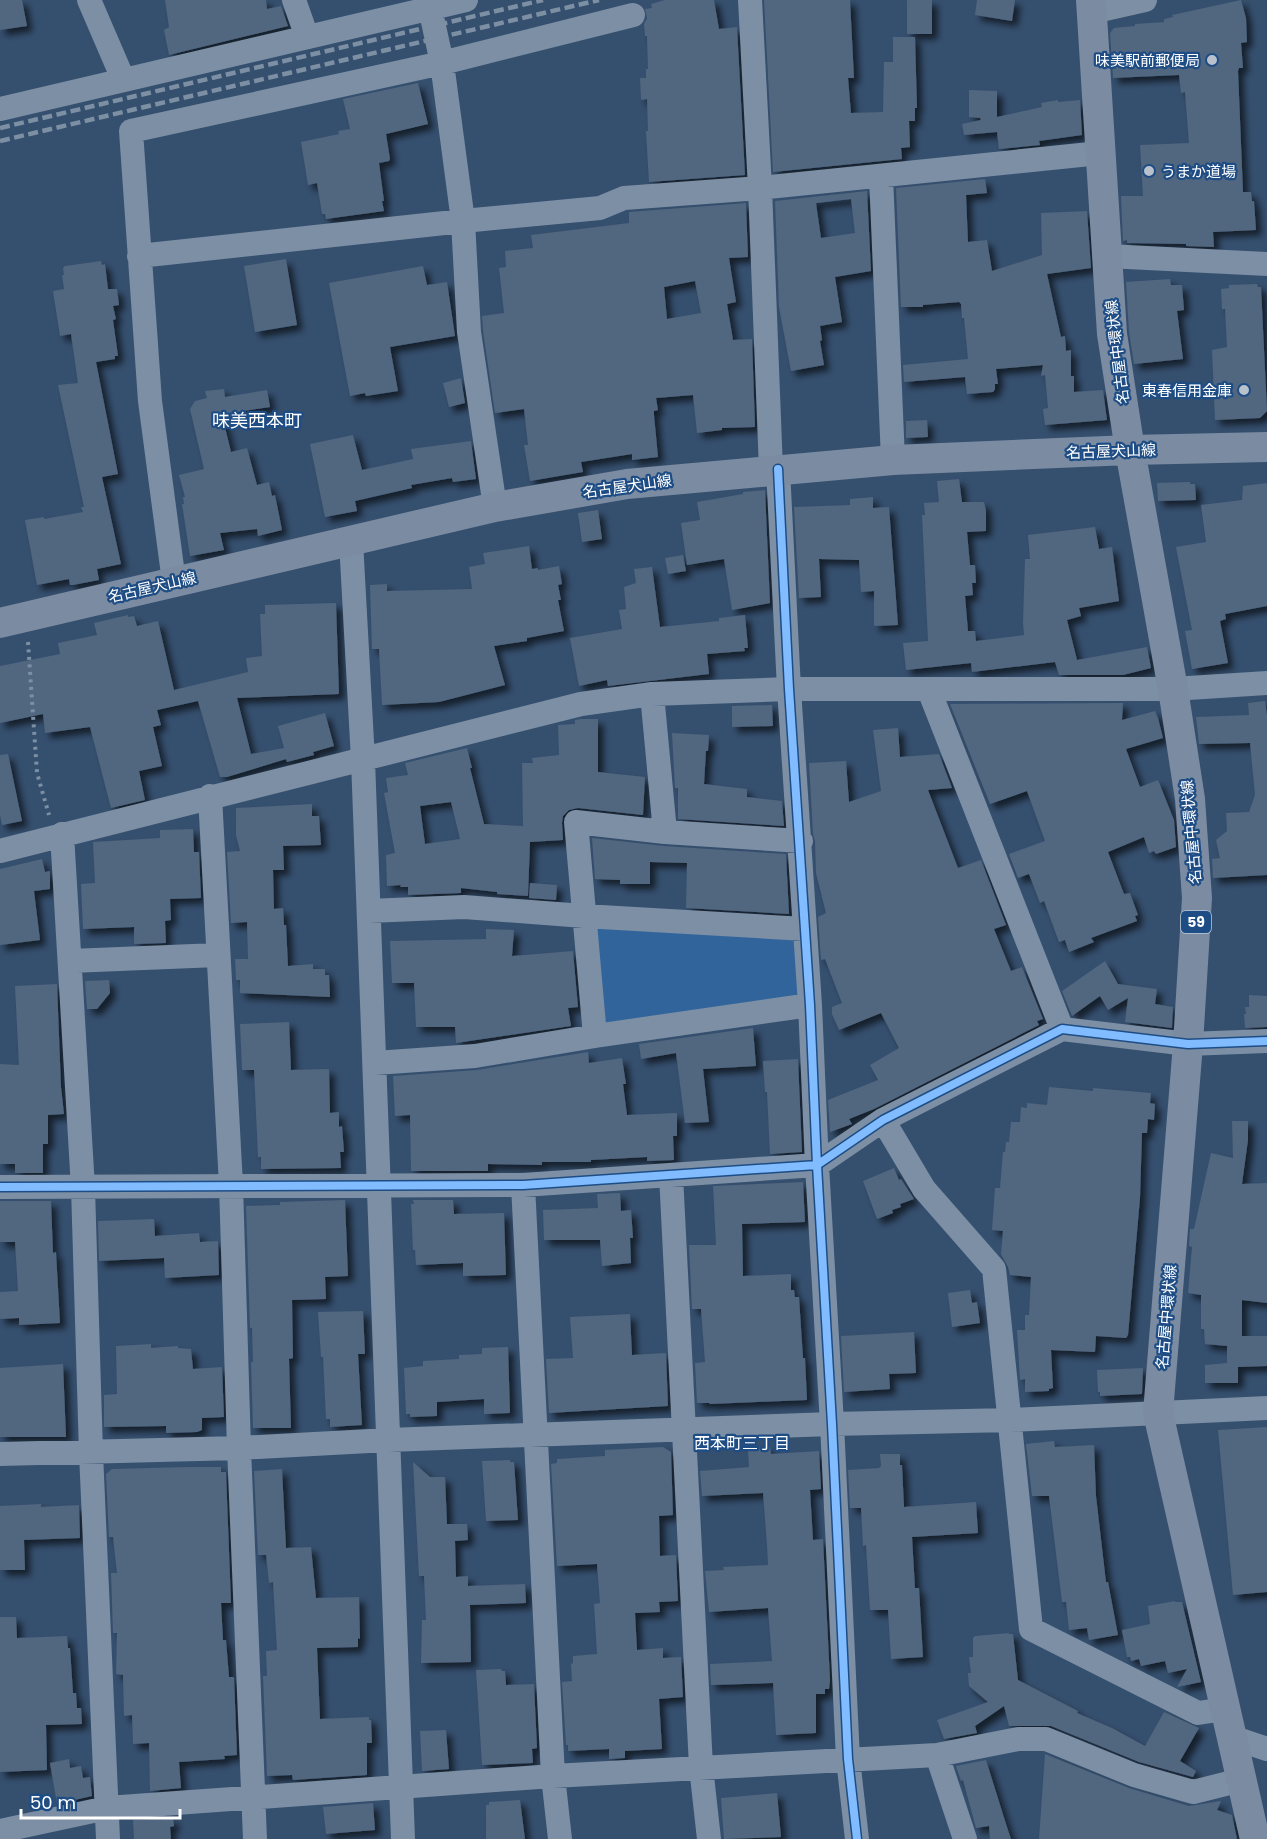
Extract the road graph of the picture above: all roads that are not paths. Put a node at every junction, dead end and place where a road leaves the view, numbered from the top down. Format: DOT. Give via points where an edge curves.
graph roads {
  1 [pos="89,0"];
  2 [pos="294,0"];
  3 [pos="466,0"];
  4 [pos="750,0"];
  5 [pos="1139,1"];
  6 [pos="1092,6"];
  7 [pos="430,8"];
  8 [pos="633,15"];
  9 [pos="307,36"];
  10 [pos="442,63"];
  11 [pos="123,79"];
  12 [pos="0,109"];
  13 [pos="1100,153"];
  14 [pos="881,176"];
  15 [pos="760,188"];
  16 [pos="463,220"];
  17 [pos="139,256"];
  18 [pos="1107,256"];
  19 [pos="1267,264"];
  20 [pos="1267,447"];
  21 [pos="1130,450"];
  22 [pos="893,460"];
  23 [pos="775,470"];
  24 [pos="495,507"];
  25 [pos="351,541"];
  26 [pos="174,582"];
  27 [pos="13,620"];
  28 [pos="1267,683"];
  29 [pos="789,689"];
  30 [pos="1173,689"];
  31 [pos="929,690"];
  32 [pos="652,694"];
  33 [pos="363,760"];
  34 [pos="210,796"];
  35 [pos="665,832"];
  36 [pos="59,835"];
  37 [pos="801,841"];
  38 [pos="0,850"];
  39 [pos="369,911"];
  40 [pos="584,916"];
  41 [pos="805,929"];
  42 [pos="218,955"];
  43 [pos="70,961"];
  44 [pos="810,1005"];
  45 [pos="1062,1029"];
  46 [pos="595,1036"];
  47 [pos="1267,1041"];
  48 [pos="1188,1044"];
  49 [pos="375,1063"];
  50 [pos="883,1120"];
  51 [pos="817,1165"];
  52 [pos="671,1175"];
  53 [pos="231,1185"];
  54 [pos="523,1185"];
  55 [pos="379,1186"];
  56 [pos="0,1187"];
  57 [pos="83,1188"];
  58 [pos="1267,1408"];
  59 [pos="1158,1413"];
  60 [pos="1010,1420"];
  61 [pos="832,1424"];
  62 [pos="685,1430"];
  63 [pos="536,1434"];
  64 [pos="388,1440"];
  65 [pos="239,1448"];
  66 [pos="91,1453"];
  67 [pos="0,1454"];
  68 [pos="1228,1723"];
  69 [pos="1267,1749"];
  70 [pos="937,1755"];
  71 [pos="848,1759"];
  72 [pos="701,1767"];
  73 [pos="553,1776"];
  74 [pos="1241,1780"];
  75 [pos="401,1787"];
  76 [pos="253,1799"];
  77 [pos="107,1808"];
  78 [pos="0,1831"];
  79 [pos="108,1839"];
  80 [pos="255,1839"];
  81 [pos="403,1839"];
  82 [pos="560,1839"];
  83 [pos="709,1839"];
  84 [pos="857,1839"];
  85 [pos="965,1839"];
  86 [pos="1255,1839"];
  1 -- 11 [label="street"];
  2 -- 9 [label="street"];
  3 -- 7 [label="street"];
  4 -- 15 [label="street"];
  5 -- 6 [label="street"];
  6 -- 13 [label="main road, 名古屋中環状線 / 59"];
  7 -- 9 [label="street"];
  7 -- 10 [label="street"];
  8 -- 10 [label="street"];
  9 -- 11 [label="street"];
  10 -- 16 [label="street"];
  10 -- 17 [label="street" via="131,130"];
  11 -- 12 [label="street"];
  13 -- 14 [label="street"];
  13 -- 18 [label="main road, 名古屋中環状線 / 59"];
  14 -- 15 [label="street"];
  14 -- 22 [label="street"];
  15 -- 16 [label="street" via="624,198 600,207"];
  15 -- 23 [label="street"];
  16 -- 17 [label="street"];
  16 -- 24 [label="street" via="469,332"];
  17 -- 26 [label="street" via="150,401"];
  18 -- 19 [label="street"];
  18 -- 21 [label="main road, 名古屋中環状線 / 59" via="1112,334"];
  20 -- 21 [label="main road, 名古屋犬山線"];
  21 -- 22 [label="main road, 名古屋犬山線"];
  21 -- 30 [label="main road, 名古屋中環状線 / 59"];
  22 -- 23 [label="main road, 名古屋犬山線"];
  23 -- 24 [label="main road, 名古屋犬山線" via="627,484"];
  23 -- 29 [label="street"];
  24 -- 25 [label="main road, 名古屋犬山線"];
  25 -- 26 [label="main road, 名古屋犬山線"];
  25 -- 33 [label="street"];
  26 -- 27 [label="main road, 名古屋犬山線"];
  28 -- 30 [label="street"];
  29 -- 31 [label="street"];
  29 -- 32 [label="street"];
  29 -- 37 [label="street"];
  30 -- 31 [label="street"];
  30 -- 48 [label="main road, 名古屋中環状線 / 59" via="1190,799 1197,898"];
  31 -- 45 [label="street"];
  32 -- 33 [label="street" via="580,704"];
  32 -- 35 [label="street"];
  33 -- 34 [label="street"];
  33 -- 39 [label="street"];
  34 -- 36 [label="street"];
  34 -- 42 [label="street"];
  35 -- 37 [label="street"];
  35 -- 40 [label="street" via="576,822"];
  36 -- 38 [label="street"];
  36 -- 43 [label="street"];
  37 -- 41 [label="street"];
  39 -- 40 [label="street" via="464,907"];
  39 -- 49 [label="street"];
  40 -- 41 [label="street"];
  40 -- 46 [label="street"];
  41 -- 44 [label="street"];
  42 -- 43 [label="street"];
  42 -- 53 [label="street"];
  43 -- 57 [label="street"];
  44 -- 46 [label="street"];
  44 -- 51 [label="street"];
  45 -- 48 [label="street"];
  45 -- 50 [label="street"];
  46 -- 49 [label="street" via="475,1056"];
  47 -- 48 [label="street"];
  48 -- 59 [label="main road, 名古屋中環状線 / 59"];
  49 -- 55 [label="street"];
  50 -- 51 [label="street"];
  50 -- 60 [label="street" via="924,1189 994,1269"];
  51 -- 52 [label="street"];
  51 -- 61 [label="street"];
  52 -- 54 [label="street"];
  52 -- 62 [label="street"];
  53 -- 55 [label="street"];
  53 -- 57 [label="street"];
  53 -- 65 [label="street"];
  54 -- 55 [label="street"];
  54 -- 63 [label="street"];
  55 -- 64 [label="street"];
  56 -- 57 [label="street"];
  57 -- 66 [label="street"];
  58 -- 59 [label="street"];
  59 -- 60 [label="street"];
  59 -- 68 [label="main road, 名古屋中環状線 / 59"];
  60 -- 61 [label="street"];
  60 -- 68 [label="street" via="1031,1629 1198,1713"];
  61 -- 62 [label="street"];
  61 -- 71 [label="street"];
  62 -- 63 [label="street"];
  62 -- 72 [label="street"];
  63 -- 64 [label="street"];
  63 -- 73 [label="street"];
  64 -- 65 [label="street"];
  64 -- 75 [label="street"];
  65 -- 66 [label="street"];
  65 -- 76 [label="street"];
  66 -- 67 [label="street"];
  66 -- 77 [label="street"];
  68 -- 69 [label="street"];
  68 -- 74 [label="main road, 名古屋中環状線 / 59"];
  70 -- 71 [label="street"];
  70 -- 74 [label="street" via="1018,1739 1046,1739 1134,1776 1193,1792"];
  70 -- 85 [label="street"];
  71 -- 72 [label="street"];
  71 -- 84 [label="street"];
  72 -- 73 [label="street"];
  72 -- 83 [label="street"];
  73 -- 75 [label="street"];
  73 -- 82 [label="street"];
  74 -- 86 [label="main road, 名古屋中環状線 / 59"];
  75 -- 76 [label="street"];
  75 -- 81 [label="street"];
  76 -- 77 [label="street"];
  76 -- 80 [label="street"];
  77 -- 78 [label="street"];
  77 -- 79 [label="street"];
}
